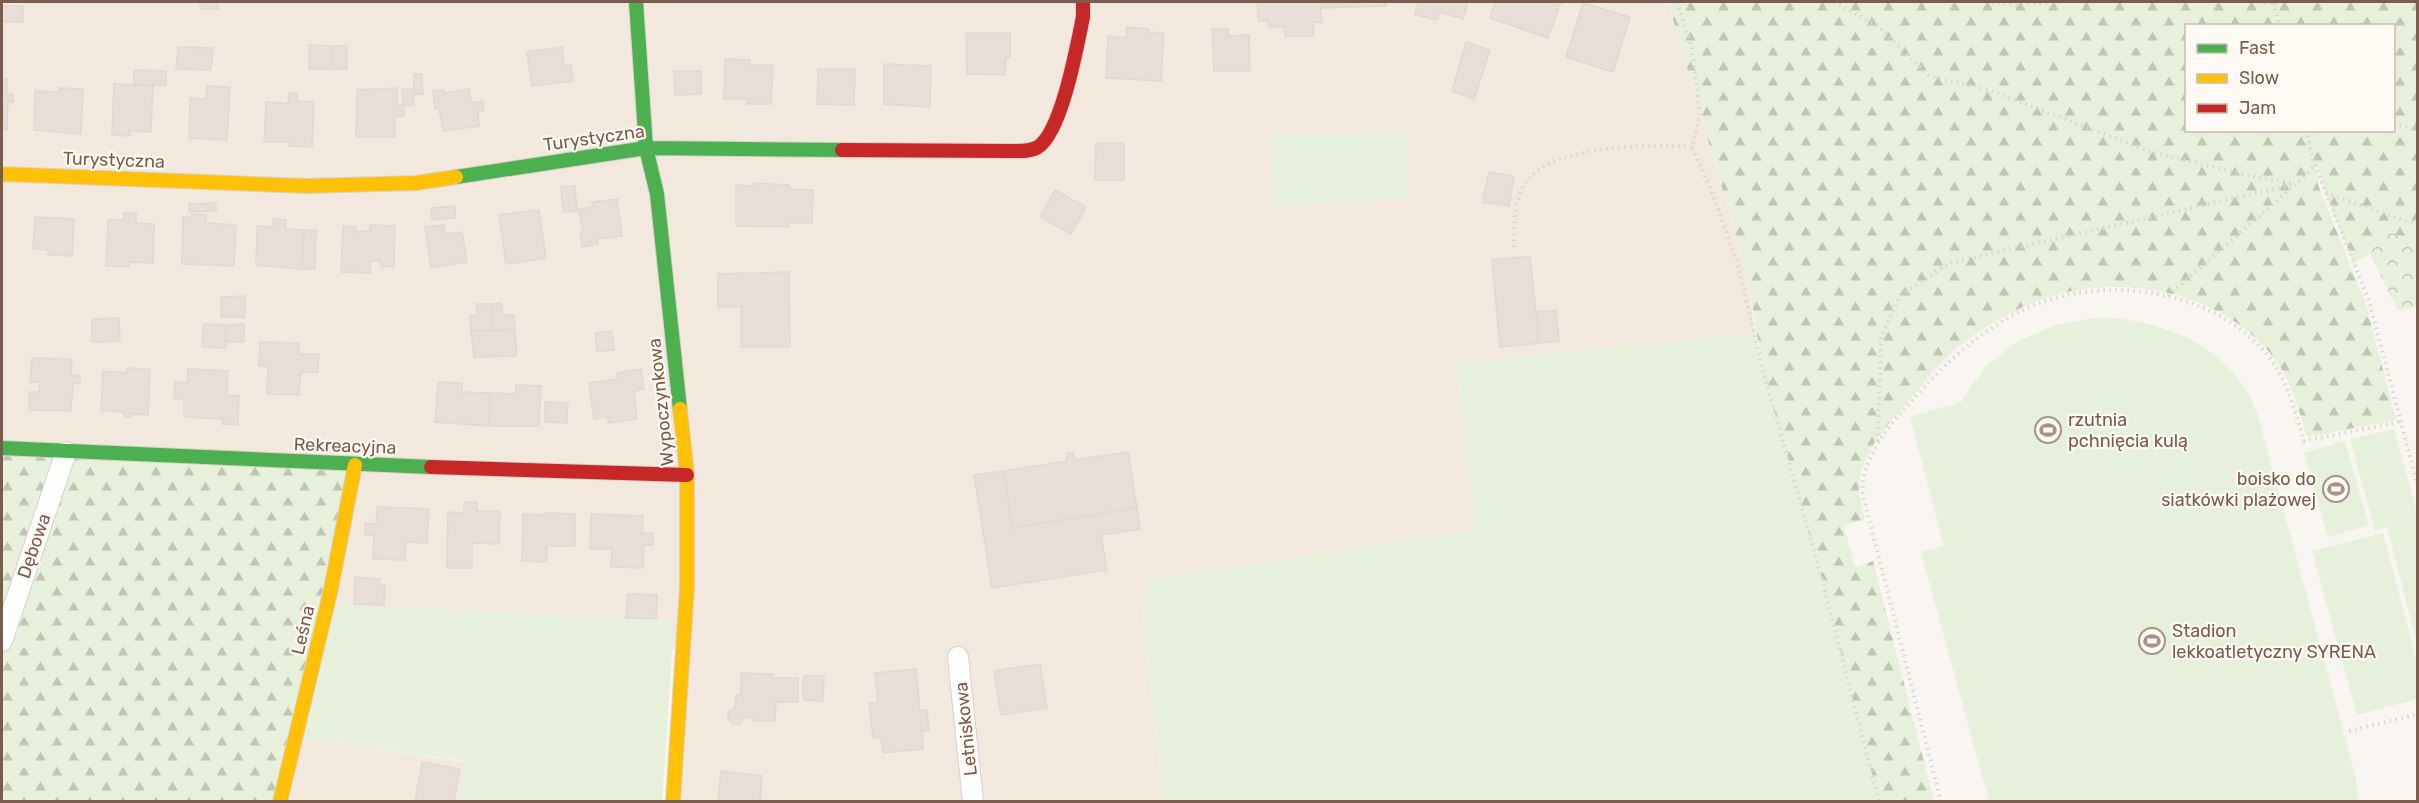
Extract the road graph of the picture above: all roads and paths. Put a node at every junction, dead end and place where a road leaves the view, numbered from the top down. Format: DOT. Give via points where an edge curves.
graph roads {
  1 [pos="636,2"];
  2 [pos="1083,2"];
  3 [pos="1677,2"];
  4 [pos="1834,2"];
  5 [pos="1992,2"];
  6 [pos="2060,2"];
  7 [pos="2252,2"];
  8 [pos="2274,2"];
  9 [pos="2282,2"];
  10 [pos="2279,24"];
  11 [pos="2395,124"];
  12 [pos="2418,130"];
  13 [pos="2307,132"];
  14 [pos="1692,147"];
  15 [pos="646,148"];
  16 [pos="2315,165"];
  17 [pos="2,174"];
  18 [pos="2296,184"];
  19 [pos="2325,193"];
  20 [pos="2418,225"];
  21 [pos="1514,246"];
  22 [pos="2168,297"];
  23 [pos="2399,422"];
  24 [pos="1878,442"];
  25 [pos="2,448"];
  26 [pos="66,452"];
  27 [pos="355,465"];
  28 [pos="687,475"];
  29 [pos="2418,487"];
  30 [pos="2,641"];
  31 [pos="958,657"];
  32 [pos="2418,714"];
  33 [pos="2411,716"];
  34 [pos="2418,721"];
  35 [pos="2349,730"];
  36 [pos="280,801"];
  37 [pos="673,801"];
  38 [pos="973,801"];
  39 [pos="1879,801"];
  40 [pos="1941,801"];
  1 -- 15 [label="street, Wypoczynkowa"];
  2 -- 15 [label="street, Turystyczna" via="1083,17 1059,112 1050,134 1038,148"];
  3 -- 14 [label="path" via="1692,48 1700,116"];
  4 -- 18 [label="path" via="1878,26 1929,76 1989,90 2148,151"];
  5 -- 6 [label="path" via="2017,6"];
  7 -- 8 [label="path"];
  8 -- 9 [label="path"];
  8 -- 10 [label="path"];
  11 -- 12 [label="path"];
  13 -- 16 [label="path"];
  14 -- 21 [label="path" via="1611,149 1560,158 1530,177 1515,206"];
  14 -- 39 [label="path" via="1738,265"];
  15 -- 17 [label="street, Turystyczna" via="416,183 307,186"];
  15 -- 28 [label="street, Wypoczynkowa" via="657,194"];
  16 -- 18 [label="path"];
  16 -- 19 [label="path"];
  18 -- 22 [label="path"];
  18 -- 24 [label="path" via="1950,263 1900,295 1881,339"];
  19 -- 20 [label="path"];
  19 -- 23 [label="path" via="2368,301"];
  22 -- 23 [label="path" via="2206,309 2253,340 2286,384 2304,441"];
  22 -- 24 [label="path" via="2128,291 2090,292 2070,294 2024,309 1954,356"];
  23 -- 29 [label="path"];
  24 -- 40 [label="path" via="1865,470 1862,491"];
  25 -- 26 [label="street, Rekreacyjna"];
  26 -- 27 [label="street, Rekreacyjna"];
  26 -- 30 [label="street, Dębowa"];
  27 -- 28 [label="street, Rekreacyjna"];
  27 -- 36 [label="street, Leśna" via="331,589"];
  28 -- 37 [label="street, Wypoczynkowa" via="687,588"];
  31 -- 38 [label="street, Letniskowa"];
  32 -- 33 [label="path"];
  33 -- 34 [label="path"];
  33 -- 35 [label="path"];
}
